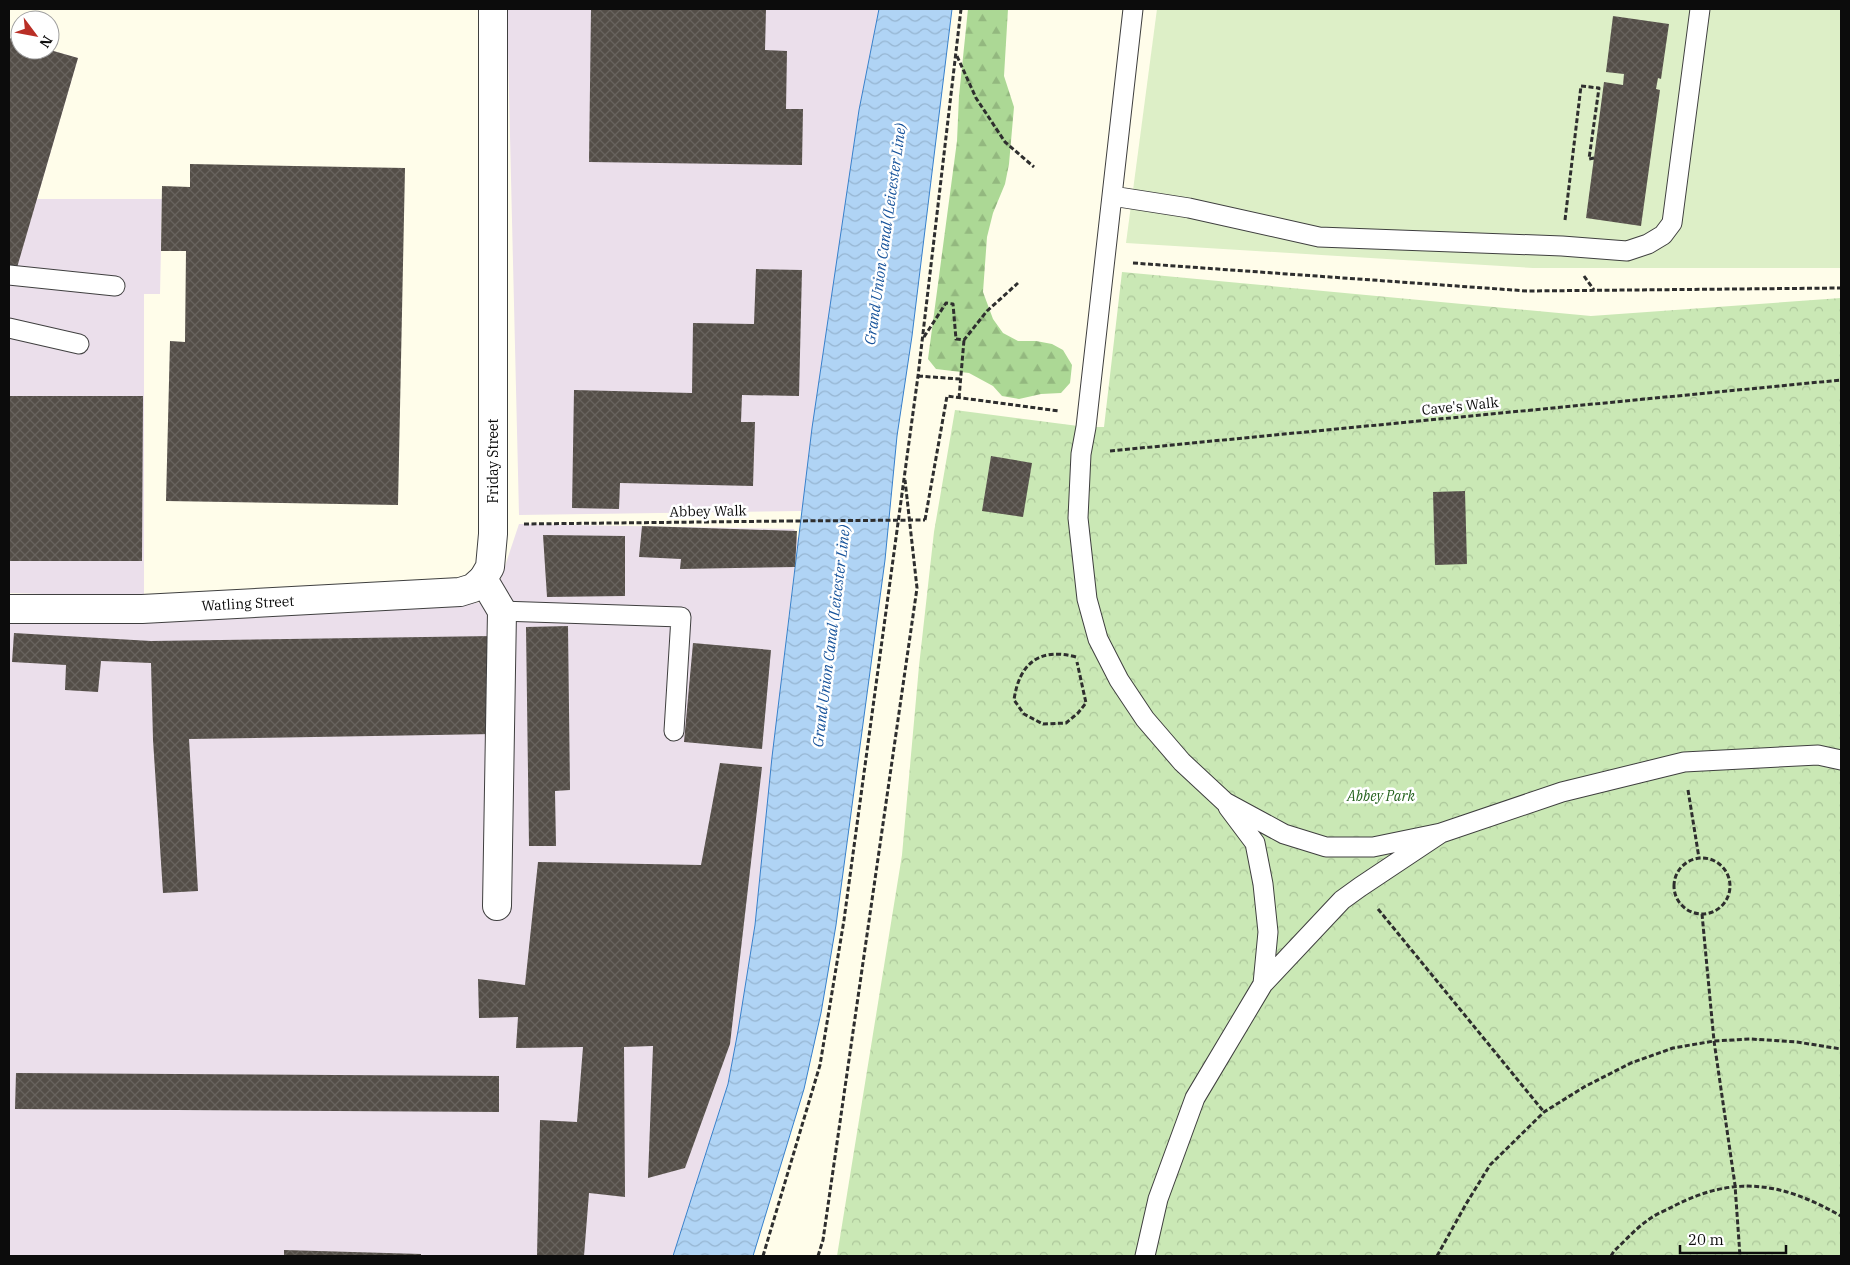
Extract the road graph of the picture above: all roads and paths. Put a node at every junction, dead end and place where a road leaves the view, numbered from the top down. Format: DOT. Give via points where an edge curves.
graph roads {
  1 [pos="493,9"];
  2 [pos="961,9"];
  3 [pos="1133,9"];
  4 [pos="1700,9"];
  5 [pos="956,55"];
  6 [pos="1594,158"];
  7 [pos="1034,167"];
  8 [pos="1112,196"];
  9 [pos="1562,246"];
  10 [pos="1104,261"];
  11 [pos="9,275"];
  12 [pos="1018,283"];
  13 [pos="115,286"];
  14 [pos="1841,288"];
  15 [pos="1594,290"];
  16 [pos="9,328"];
  17 [pos="923,339"];
  18 [pos="964,340"];
  19 [pos="79,344"];
  20 [pos="918,376"];
  21 [pos="960,379"];
  22 [pos="1841,380"];
  23 [pos="959,398"];
  24 [pos="1086,414"];
  25 [pos="1081,454"];
  26 [pos="904,474"];
  27 [pos="493,534"];
  28 [pos="483,579"];
  29 [pos="9,608"];
  30 [pos="502,612"];
  31 [pos="1098,639"];
  32 [pos="1077,658"];
  33 [pos="674,731"];
  34 [pos="1841,760"];
  35 [pos="1684,762"];
  36 [pos="1225,802"];
  37 [pos="1441,833"];
  38 [pos="1699,858"];
  39 [pos="1360,887"];
  40 [pos="497,906"];
  41 [pos="1702,914"];
  42 [pos="1263,984"];
  43 [pos="1714,1041"];
  44 [pos="1841,1049"];
  45 [pos="1544,1112"];
  46 [pos="1735,1185"];
  47 [pos="1841,1216"];
  48 [pos="763,1256"];
  49 [pos="818,1256"];
  50 [pos="1145,1256"];
  51 [pos="1437,1256"];
  52 [pos="1611,1256"];
  53 [pos="1740,1256"];
  1 -- 27 [label="street, Friday Street"];
  2 -- 5 [label="path"];
  3 -- 8 [label="lane"];
  4 -- 9 [label="lane" via="1672,223 1663,235 1627,251"];
  5 -- 7 [label="path" via="976,98 1005,142"];
  5 -- 17 [label="path"];
  6 -- 9 [label="path" via="1589,159 1599,88 1580,86"];
  8 -- 9 [label="lane" via="1189,208 1319,237"];
  8 -- 10 [label="lane"];
  9 -- 15 [label="path"];
  10 -- 15 [label="path" via="1527,290"];
  10 -- 24 [label="lane"];
  11 -- 13 [label="lane"];
  12 -- 18 [label="path" via="987,311"];
  14 -- 15 [label="path"];
  16 -- 19 [label="lane"];
  17 -- 18 [label="path" via="946,302 953,304 956,339"];
  17 -- 20 [label="path"];
  18 -- 21 [label="path"];
  20 -- 21 [label="path"];
  20 -- 26 [label="path"];
  21 -- 23 [label="path"];
  22 -- 25 [label="path, Cave's Walk"];
  23 -- 24 [label="path"];
  23 -- 27 [label="path, Abbey Walk, bridge" via="947,396 925,520 518,524"];
  24 -- 25 [label="lane"];
  25 -- 31 [label="lane" via="1078,518 1087,599"];
  26 -- 48 [label="path" via="844,920 820,1065"];
  26 -- 49 [label="path" via="917,588 823,1240"];
  27 -- 28 [label="street, Friday Street" via="490,567"];
  28 -- 29 [label="street, Watling Street" via="473,588 460,592 142,609"];
  28 -- 30 [label="street"];
  30 -- 33 [label="lane" via="681,617"];
  30 -- 40 [label="street"];
  31 -- 32 [label="path"];
  31 -- 36 [label="lane" via="1119,680 1145,719 1182,762"];
  32 -- 32 [label="path" via="1086,703 1078,713 1066,723 1043,724 1024,714 1014,700 1028,664 1044,655"];
  34 -- 35 [label="lane" via="1818,755"];
  35 -- 37 [label="lane" via="1562,792"];
  35 -- 38 [label="path"];
  36 -- 37 [label="lane" via="1284,834 1326,847 1374,847"];
  36 -- 42 [label="lane" via="1255,843 1268,932"];
  37 -- 39 [label="lane"];
  38 -- 41 [label="path" via="1688,861 1681,868 1674,889 1682,906 1690,912"];
  38 -- 41 [label="path" via="1718,863 1728,876 1730,886 1723,904 1711,913"];
  39 -- 42 [label="lane" via="1342,900"];
  39 -- 45 [label="path"];
  41 -- 43 [label="path"];
  42 -- 50 [label="lane" via="1195,1098 1158,1199"];
  43 -- 44 [label="path" via="1788,1041"];
  43 -- 45 [label="path" via="1673,1048 1632,1063"];
  43 -- 46 [label="path"];
  45 -- 51 [label="path" via="1490,1165"];
  46 -- 47 [label="path" via="1791,1192"];
  46 -- 52 [label="path" via="1690,1197 1651,1218"];
  46 -- 53 [label="path"];
}
